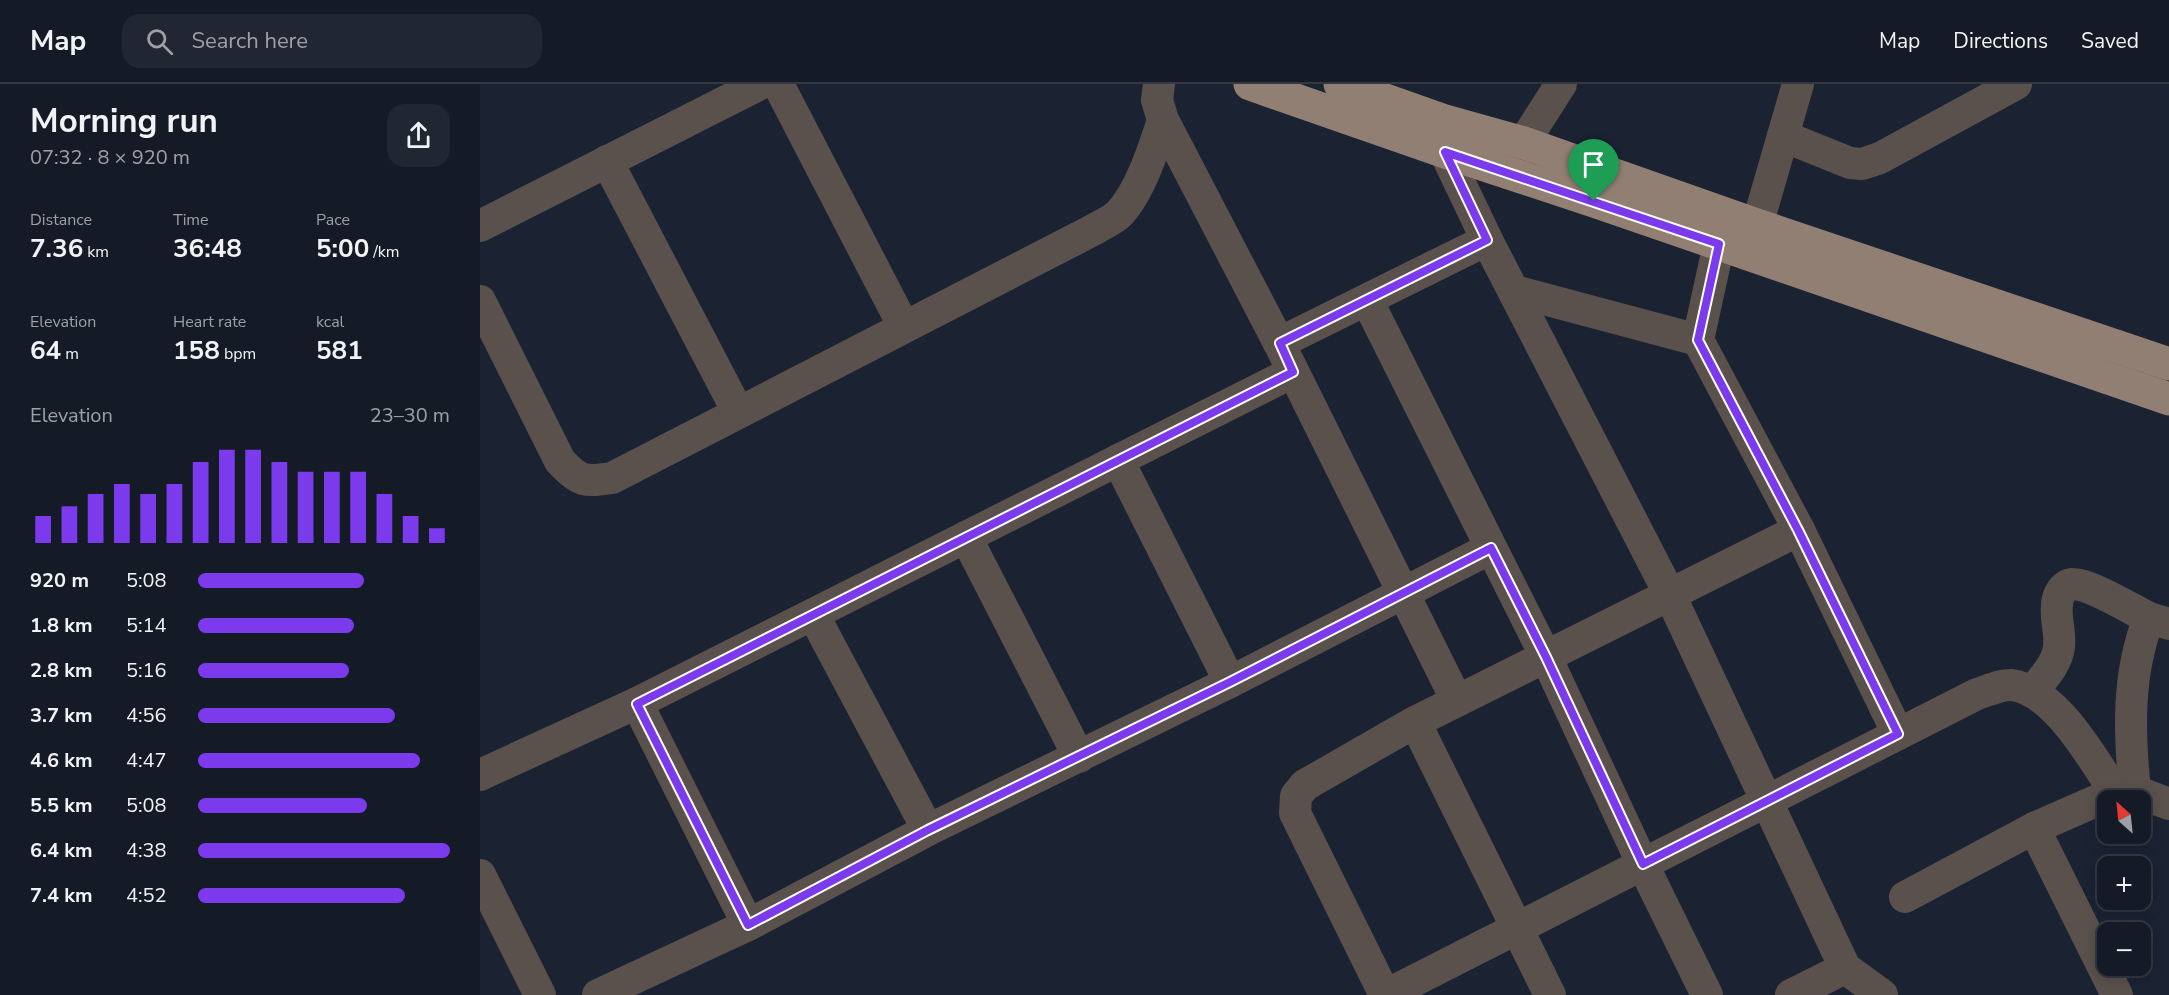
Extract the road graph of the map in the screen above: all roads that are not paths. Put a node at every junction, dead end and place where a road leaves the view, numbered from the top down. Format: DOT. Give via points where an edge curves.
graph roads {
  1 [pos="760,84"];
  2 [pos="778,84"];
  3 [pos="1159,84"];
  4 [pos="1250,84"];
  5 [pos="1561,84"];
  6 [pos="1798,84"];
  7 [pos="2016,84"];
  8 [pos="1344,85"];
  9 [pos="1163,120"];
  10 [pos="1783,136"];
  11 [pos="1524,143"];
  12 [pos="1445,152"];
  13 [pos="607,161"];
  14 [pos="1505,172"];
  15 [pos="480,226"];
  16 [pos="1487,240"];
  17 [pos="1742,241"];
  18 [pos="1514,291"];
  19 [pos="1366,300"];
  20 [pos="480,301"];
  21 [pos="904,327"];
  22 [pos="1698,340"];
  23 [pos="1280,343"];
  24 [pos="2169,364"];
  25 [pos="1293,372"];
  26 [pos="2169,399"];
  27 [pos="738,412"];
  28 [pos="1118,460"];
  29 [pos="1798,530"];
  30 [pos="966,537"];
  31 [pos="1491,548"];
  32 [pos="1404,593"];
  33 [pos="1670,595"];
  34 [pos="814,616"];
  35 [pos="2159,621"];
  36 [pos="1546,657"];
  37 [pos="1230,682"];
  38 [pos="2033,691"];
  39 [pos="1457,701"];
  40 [pos="637,704"];
  41 [pos="1415,722"];
  42 [pos="1898,734"];
  43 [pos="1079,757"];
  44 [pos="480,775"];
  45 [pos="2123,790"];
  46 [pos="2125,790"];
  47 [pos="2151,799"];
  48 [pos="1766,802"];
  49 [pos="2097,803"];
  50 [pos="2169,804"];
  51 [pos="2034,828"];
  52 [pos="928,830"];
  53 [pos="1643,864"];
  54 [pos="480,875"];
  55 [pos="1905,897"];
  56 [pos="748,925"];
  57 [pos="1516,929"];
  58 [pos="1845,968"];
  59 [pos="540,995"];
  60 [pos="598,995"];
  61 [pos="1385,995"];
  62 [pos="1550,995"];
  63 [pos="1707,995"];
  64 [pos="1791,995"];
  65 [pos="1882,995"];
  66 [pos="2117,995"];
  1 -- 13 [label="street"];
  2 -- 21 [label="street"];
  3 -- 9 [label="street" via="1157,100"];
  4 -- 12 [label="main road"];
  5 -- 11 [label="street"];
  6 -- 10 [label="street"];
  7 -- 10 [label="street" via="1862,164 1850,163"];
  8 -- 11 [label="main road" via="1445,121"];
  9 -- 21 [label="street" via="1137,188 1119,214"];
  9 -- 23 [label="street"];
  10 -- 17 [label="street"];
  11 -- 14 [label="street"];
  11 -- 17 [label="main road"];
  12 -- 14 [label="main road"];
  12 -- 16 [label="street"];
  13 -- 15 [label="street"];
  13 -- 27 [label="street"];
  14 -- 17 [label="main road"];
  16 -- 18 [label="street"];
  16 -- 19 [label="street"];
  17 -- 22 [label="street"];
  17 -- 24 [label="main road"];
  17 -- 26 [label="main road"];
  18 -- 22 [label="street"];
  18 -- 33 [label="street"];
  19 -- 23 [label="street"];
  19 -- 31 [label="street"];
  20 -- 27 [label="street" via="560,461 574,476 591,481 612,478"];
  21 -- 27 [label="street"];
  22 -- 29 [label="street"];
  23 -- 25 [label="street"];
  25 -- 28 [label="street"];
  25 -- 32 [label="street"];
  28 -- 30 [label="street"];
  28 -- 37 [label="street"];
  29 -- 33 [label="street"];
  29 -- 42 [label="street"];
  30 -- 34 [label="street"];
  30 -- 43 [label="street"];
  31 -- 32 [label="street"];
  31 -- 36 [label="street"];
  32 -- 37 [label="street"];
  32 -- 39 [label="street"];
  33 -- 36 [label="street"];
  33 -- 48 [label="street"];
  34 -- 40 [label="street"];
  34 -- 52 [label="street"];
  35 -- 38 [label="street" via="2092,589 2073,584 2066,587 2056,604 2059,647 2055,661"];
  35 -- 46 [label="street" via="2140,647 2130,701"];
  36 -- 39 [label="street"];
  36 -- 53 [label="street"];
  37 -- 43 [label="street"];
  38 -- 42 [label="street" via="2010,684 1977,694"];
  38 -- 45 [label="street" via="2068,723"];
  39 -- 41 [label="street"];
  40 -- 44 [label="street"];
  40 -- 56 [label="street"];
  41 -- 57 [label="street"];
  41 -- 61 [label="street" via="1318,776 1296,796 1295,813"];
  42 -- 48 [label="street"];
  43 -- 52 [label="street"];
  47 -- 50 [label="street"];
  48 -- 53 [label="street"];
  48 -- 58 [label="street"];
  49 -- 51 [label="street"];
  51 -- 55 [label="street"];
  51 -- 66 [label="street"];
  52 -- 56 [label="street"];
  53 -- 57 [label="street"];
  53 -- 63 [label="street"];
  54 -- 59 [label="street"];
  56 -- 60 [label="street"];
  57 -- 61 [label="street"];
  57 -- 62 [label="street"];
  58 -- 64 [label="street"];
  58 -- 65 [label="street"];
}
